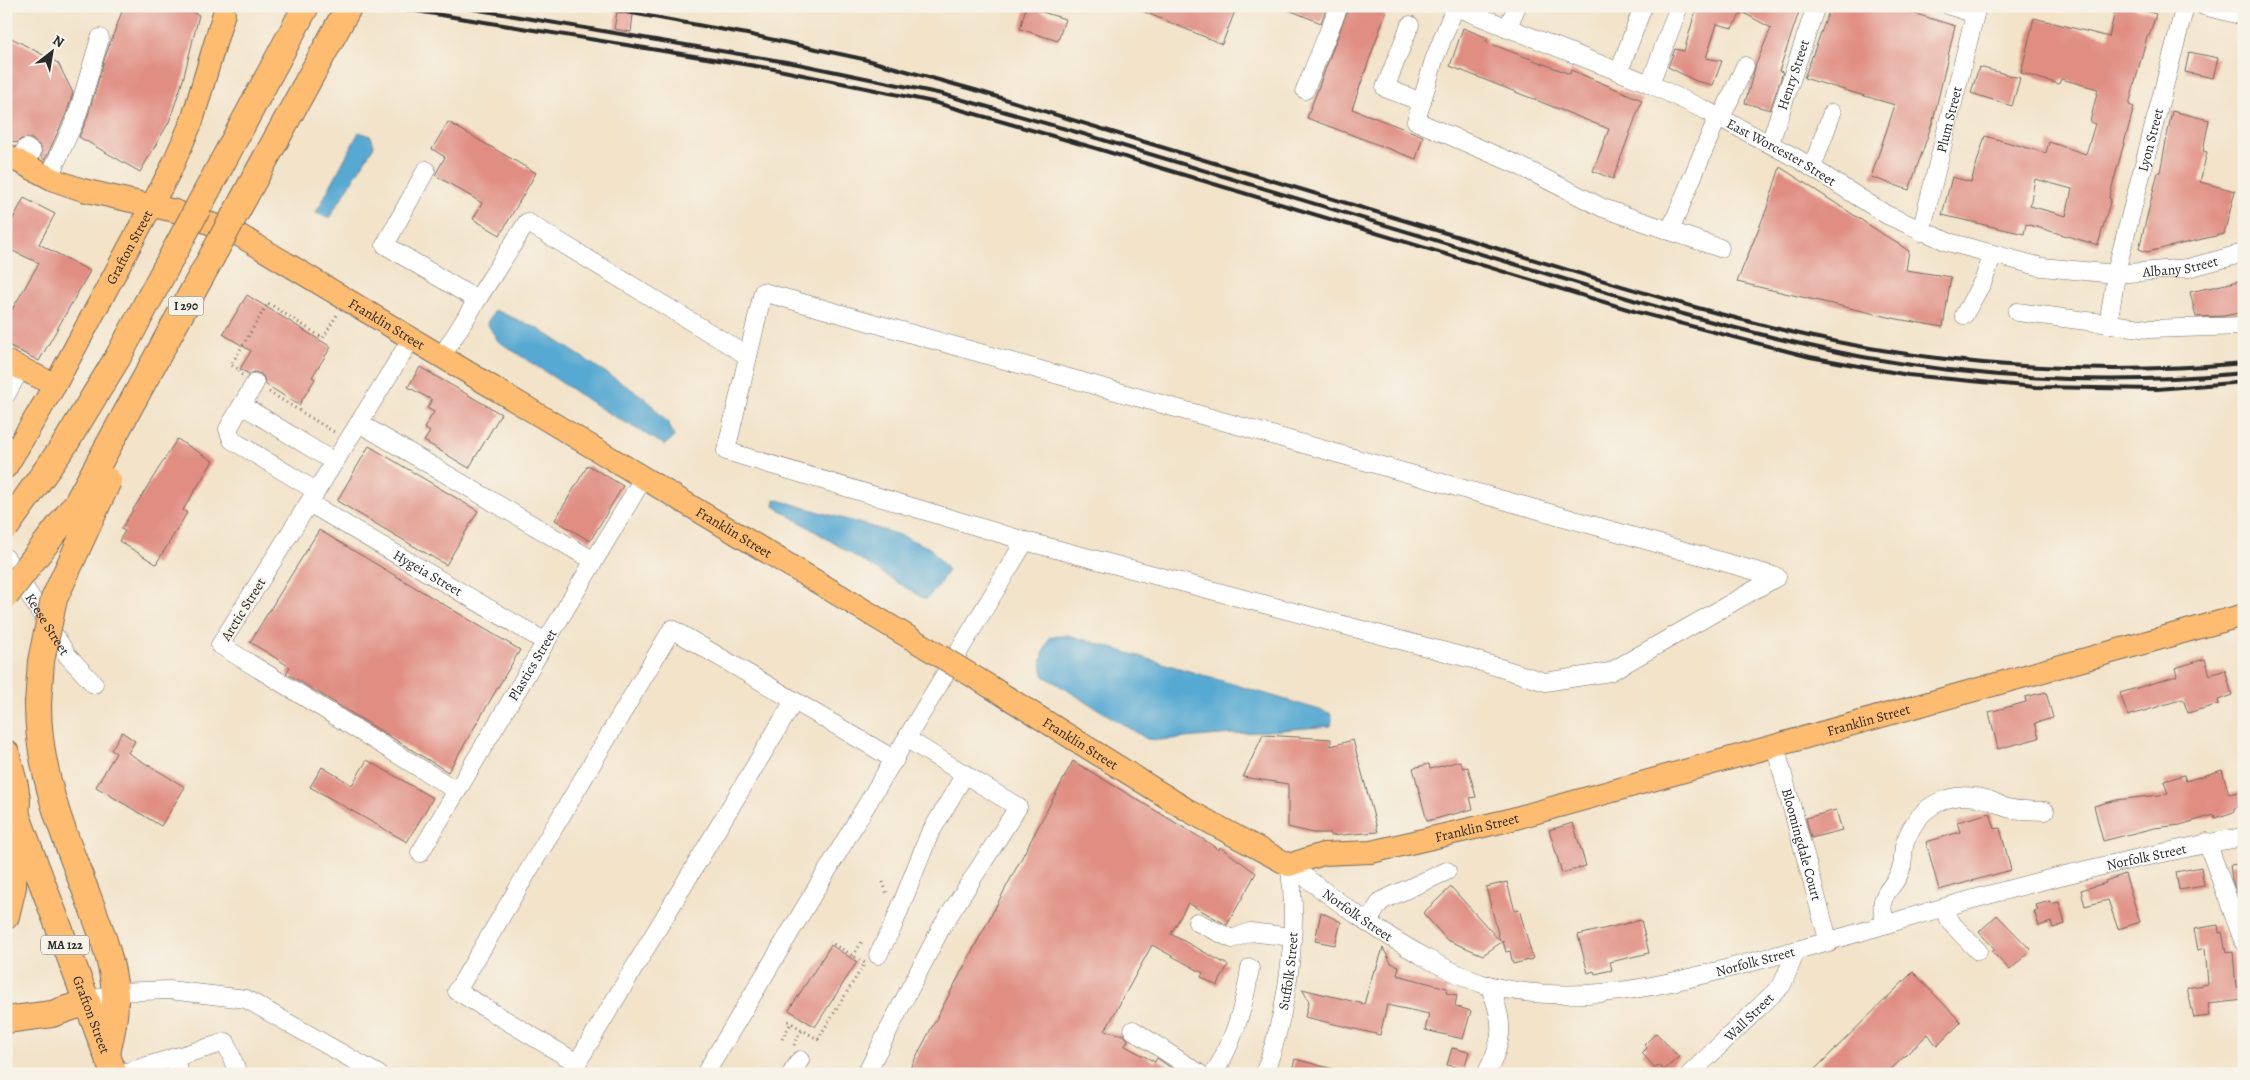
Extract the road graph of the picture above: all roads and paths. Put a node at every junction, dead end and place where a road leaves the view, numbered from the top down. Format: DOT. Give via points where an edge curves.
graph roads {
  1 [pos="306,6"];
  2 [pos="349,6"];
  3 [pos="360,6"];
  4 [pos="1339,6"];
  5 [pos="1517,6"];
  6 [pos="1643,6"];
  7 [pos="1679,6"];
  8 [pos="1816,6"];
  9 [pos="1950,6"];
  10 [pos="2185,6"];
  11 [pos="2204,6"];
  12 [pos="1454,7"];
  13 [pos="1976,10"];
  14 [pos="224,13"];
  15 [pos="2244,16"];
  16 [pos="1410,25"];
  17 [pos="1507,29"];
  18 [pos="100,38"];
  19 [pos="1745,66"];
  20 [pos="1619,72"];
  21 [pos="1650,84"];
  22 [pos="1305,90"];
  23 [pos="1422,102"];
  24 [pos="294,106"];
  25 [pos="1832,113"];
  26 [pos="1720,117"];
  27 [pos="1770,143"];
  28 [pos="19,156"];
  29 [pos="1812,168"];
  30 [pos="426,170"];
  31 [pos="49,177"];
  32 [pos="153,205"];
  33 [pos="1670,231"];
  34 [pos="1921,232"];
  35 [pos="1720,248"];
  36 [pos="2244,253"];
  37 [pos="1993,255"];
  38 [pos="2116,274"];
  39 [pos="477,300"];
  40 [pos="338,312"];
  41 [pos="2018,312"];
  42 [pos="1964,315"];
  43 [pos="180,316"];
  44 [pos="2108,324"];
  45 [pos="2244,326"];
  46 [pos="412,338"];
  47 [pos="442,356"];
  48 [pos="748,356"];
  49 [pos="14,364"];
  50 [pos="255,384"];
  51 [pos="55,385"];
  52 [pos="6,395"];
  53 [pos="242,405"];
  54 [pos="359,423"];
  55 [pos="337,433"];
  56 [pos="334,462"];
  57 [pos="6,467"];
  58 [pos="644,477"];
  59 [pos="312,497"];
  60 [pos="6,527"];
  61 [pos="1025,541"];
  62 [pos="6,558"];
  63 [pos="594,561"];
  64 [pos="7,595"];
  65 [pos="2244,614"];
  66 [pos="546,642"];
  67 [pos="94,684"];
  68 [pos="794,701"];
  69 [pos="907,739"];
  70 [pos="1775,746"];
  71 [pos="6,753"];
  72 [pos="895,760"];
  73 [pos="964,774"];
  74 [pos="457,791"];
  75 [pos="11,809"];
  76 [pos="2045,811"];
  77 [pos="2244,837"];
  78 [pos="2207,842"];
  79 [pos="420,853"];
  80 [pos="1289,865"];
  81 [pos="1447,871"];
  82 [pos="1943,909"];
  83 [pos="6,916"];
  84 [pos="1197,922"];
  85 [pos="1367,923"];
  86 [pos="1886,924"];
  87 [pos="1292,937"];
  88 [pos="863,940"];
  89 [pos="830,942"];
  90 [pos="1829,943"];
  91 [pos="2244,943"];
  92 [pos="1796,951"];
  93 [pos="1978,951"];
  94 [pos="878,954"];
  95 [pos="853,956"];
  96 [pos="1250,968"];
  97 [pos="1489,985"];
  98 [pos="115,992"];
  99 [pos="87,1002"];
  100 [pos="6,1020"];
  101 [pos="802,1030"];
  102 [pos="1134,1030"];
  103 [pos="782,1039"];
  104 [pos="795,1060"];
  105 [pos="177,1066"];
  106 [pos="114,1067"];
  107 [pos="238,1074"];
  108 [pos="378,1074"];
  109 [pos="705,1074"];
  110 [pos="866,1074"];
  111 [pos="1200,1074"];
  112 [pos="1214,1074"];
  113 [pos="1264,1074"];
  114 [pos="1486,1074"];
  115 [pos="1690,1074"];
  1 -- 60 [label="highway, I 290, bridge" via="113,365 65,444"];
  2 -- 24 [label="highway, I 290, bridge"];
  3 -- 24 [label="highway, bridge"];
  4 -- 22 [label="street"];
  5 -- 17 [label="street"];
  6 -- 20 [label="street"];
  7 -- 21 [label="street"];
  8 -- 27 [label="street, Henry Street"];
  9 -- 13 [label="street"];
  10 -- 38 [label="street, Lyon Street"];
  11 -- 15 [label="street"];
  12 -- 17 [label="street, East Worcester Street"];
  12 -- 23 [label="street"];
  13 -- 34 [label="street, Plum Street"];
  14 -- 32 [label="main road, Grafton Street" via="192,121"];
  16 -- 23 [label="street" via="1386,88"];
  17 -- 20 [label="street, East Worcester Street"];
  18 -- 31 [label="street" via="77,116"];
  19 -- 26 [label="street"];
  20 -- 21 [label="street, East Worcester Street"];
  21 -- 26 [label="street, East Worcester Street"];
  23 -- 33 [label="street" via="1416,120 1518,165 1603,208"];
  24 -- 43 [label="highway, I 290, bridge"];
  25 -- 29 [label="street"];
  26 -- 27 [label="street, East Worcester Street"];
  26 -- 33 [label="street"];
  27 -- 29 [label="street, East Worcester Street"];
  28 -- 31 [label="main road, Franklin Street"];
  29 -- 34 [label="street, East Worcester Street" via="1887,215"];
  30 -- 39 [label="street" via="384,245"];
  31 -- 32 [label="main road, Franklin Street" via="83,190"];
  32 -- 46 [label="main road, Franklin Street" via="234,232"];
  32 -- 51 [label="main road, Grafton Street"];
  33 -- 35 [label="street"];
  34 -- 37 [label="street, East Worcester Street"];
  36 -- 38 [label="street, Albany Street" via="2188,268"];
  37 -- 38 [label="street, East Worcester Street" via="2042,267"];
  37 -- 42 [label="street"];
  38 -- 44 [label="street, Lyon Street"];
  39 -- 47 [label="street"];
  39 -- 48 [label="street" via="527,222"];
  40 -- 50 [label="path" via="323,338 268,303 231,365"];
  41 -- 44 [label="street"];
  43 -- 64 [label="highway, I 290, bridge" via="77,503"];
  43 -- 98 [label="highway, bridge" via="59,584 42,661 38,704 41,747 53,803 97,920"];
  44 -- 45 [label="street" via="2148,329"];
  46 -- 47 [label="main road, Franklin Street"];
  46 -- 54 [label="street, Arctic Street"];
  47 -- 58 [label="main road, Franklin Street"];
  48 -- 61 [label="street" via="726,451"];
  48 -- 61 [label="street" via="763,292 1777,577 1610,672 1545,682 1472,659"];
  49 -- 51 [label="main road"];
  49 -- 52 [label="street"];
  50 -- 53 [label="street"];
  50 -- 55 [label="path"];
  51 -- 57 [label="main road, Grafton Street"];
  53 -- 56 [label="street"];
  53 -- 59 [label="street, Hygeia Street" via="228,429 232,440"];
  54 -- 56 [label="street, Arctic Street"];
  54 -- 63 [label="street"];
  56 -- 59 [label="street, Arctic Street"];
  58 -- 63 [label="street, Plastics Street"];
  58 -- 80 [label="main road, Franklin Street, bridge" via="1190,811"];
  59 -- 66 [label="street, Hygeia Street"];
  59 -- 74 [label="street, Arctic Street" via="220,645"];
  61 -- 69 [label="street"];
  62 -- 67 [label="street, Keese Street" via="66,655"];
  63 -- 66 [label="street, Plastics Street"];
  65 -- 70 [label="main road, Franklin Street"];
  66 -- 74 [label="street, Plastics Street"];
  68 -- 68 [label="street" via="577,1063 457,991 672,629"];
  68 -- 72 [label="street"];
  69 -- 72 [label="street"];
  69 -- 73 [label="street"];
  70 -- 80 [label="main road, Franklin Street" via="1457,833 1371,852 1323,854"];
  70 -- 90 [label="street, Bloomingdale Court"];
  71 -- 75 [label="highway, Grafton Street / MA 122" via="15,786"];
  72 -- 109 [label="street"];
  73 -- 94 [label="street" via="929,836 894,926"];
  73 -- 110 [label="street" via="1018,807 941,928"];
  74 -- 79 [label="street, Plastics Street"];
  75 -- 83 [label="highway" via="13,887"];
  75 -- 99 [label="highway, Grafton Street / MA 122"];
  76 -- 86 [label="street" via="2007,808 1990,800 1967,796 1941,800 1926,810 1906,839 1898,878 1882,899 1881,912"];
  77 -- 78 [label="street, Norfolk Street"];
  78 -- 82 [label="street, Norfolk Street" via="2072,872"];
  78 -- 91 [label="street"];
  80 -- 85 [label="street, Norfolk Street"];
  80 -- 87 [label="street, Suffolk Street" via="1293,888"];
  81 -- 85 [label="street" via="1381,901"];
  82 -- 86 [label="street, Norfolk Street"];
  82 -- 93 [label="street" via="1953,925"];
  84 -- 87 [label="street" via="1232,939 1250,932"];
  85 -- 97 [label="street, Norfolk Street" via="1447,969"];
  86 -- 90 [label="street, Norfolk Street"];
  87 -- 113 [label="street, Suffolk Street" via="1280,1021"];
  88 -- 95 [label="path"];
  89 -- 95 [label="path"];
  90 -- 92 [label="street, Norfolk Street"];
  92 -- 97 [label="street, Norfolk Street" via="1638,990 1579,995 1518,991"];
  92 -- 115 [label="street, Wall Street" via="1782,984"];
  95 -- 101 [label="path" via="865,963 820,1040"];
  96 -- 112 [label="street" via="1248,987 1229,1049"];
  97 -- 114 [label="street" via="1502,1023 1497,1052"];
  98 -- 99 [label="street"];
  98 -- 106 [label="highway"];
  98 -- 108 [label="street" via="169,990 246,999"];
  99 -- 100 [label="highway" via="52,1014"];
  99 -- 106 [label="highway, Grafton Street / MA 122"];
  101 -- 103 [label="path" via="789,1022"];
  101 -- 104 [label="path"];
  102 -- 111 [label="street"];
  105 -- 106 [label="street"];
  105 -- 107 [label="street" via="226,1042"];
}
